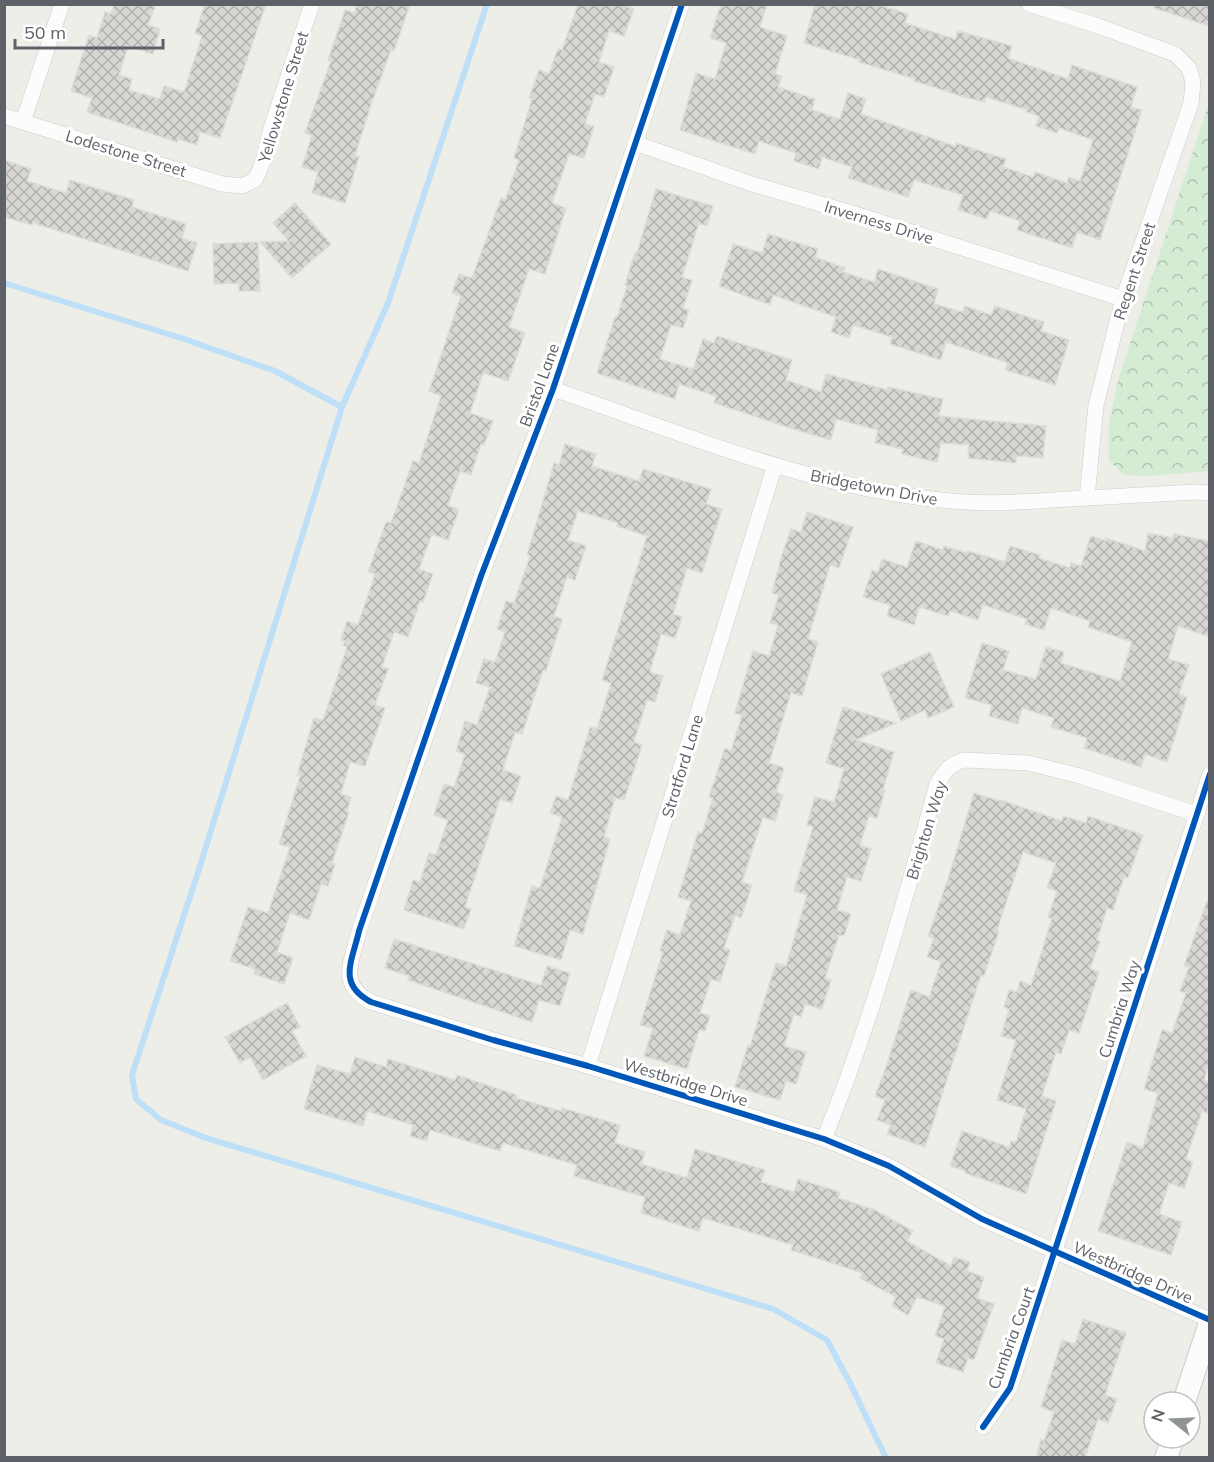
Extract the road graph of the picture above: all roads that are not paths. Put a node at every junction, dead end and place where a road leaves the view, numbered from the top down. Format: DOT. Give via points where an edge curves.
graph roads {
  1 [pos="63,4"];
  2 [pos="312,4"];
  3 [pos="682,4"];
  4 [pos="1029,4"];
  5 [pos="4,116"];
  6 [pos="23,122"];
  7 [pos="635,143"];
  8 [pos="247,184"];
  9 [pos="1123,299"];
  10 [pos="553,389"];
  11 [pos="775,465"];
  12 [pos="1209,493"];
  13 [pos="1087,498"];
  14 [pos="414,772"];
  15 [pos="1209,774"];
  16 [pos="1196,814"];
  17 [pos="588,1066"];
  18 [pos="824,1139"];
  19 [pos="1055,1253"];
  20 [pos="1209,1322"];
  21 [pos="1188,1390"];
  22 [pos="983,1427"];
  1 -- 6 [label="street"];
  2 -- 8 [label="street, Yellowstone Street" via="263,162 255,180"];
  3 -- 7 [label="street, Bristol Lane"];
  4 -- 9 [label="street, Regent Street" via="1175,54 1189,68 1193,82 1191,103"];
  5 -- 6 [label="street, Lodestone Street"];
  6 -- 8 [label="street, Lodestone Street" via="222,184"];
  7 -- 9 [label="street, Inverness Drive" via="752,184"];
  7 -- 10 [label="street, Bristol Lane"];
  9 -- 13 [label="street, Regent Street" via="1096,405"];
  10 -- 11 [label="street, Bridgetown Drive"];
  10 -- 14 [label="street, Bristol Lane" via="481,576"];
  11 -- 13 [label="street, Bridgetown Drive" via="823,479 944,501"];
  11 -- 17 [label="street, Stratford Lane"];
  12 -- 13 [label="street, Bridgetown Drive"];
  14 -- 17 [label="street, Westbridge Drive" via="360,931 349,974 353,988 371,1002"];
  15 -- 16 [label="street, Cumbria Way"];
  16 -- 18 [label="street, Brighton Way" via="1028,763 965,760 947,767 938,784 889,958"];
  16 -- 19 [label="street, Cumbria Way"];
  17 -- 18 [label="street, Westbridge Drive"];
  18 -- 19 [label="street, Westbridge Drive" via="889,1166 982,1219"];
  19 -- 20 [label="street, Westbridge Drive"];
  19 -- 22 [label="street, Cumbria Court" via="1010,1388"];
  20 -- 21 [label="main road"];
}
